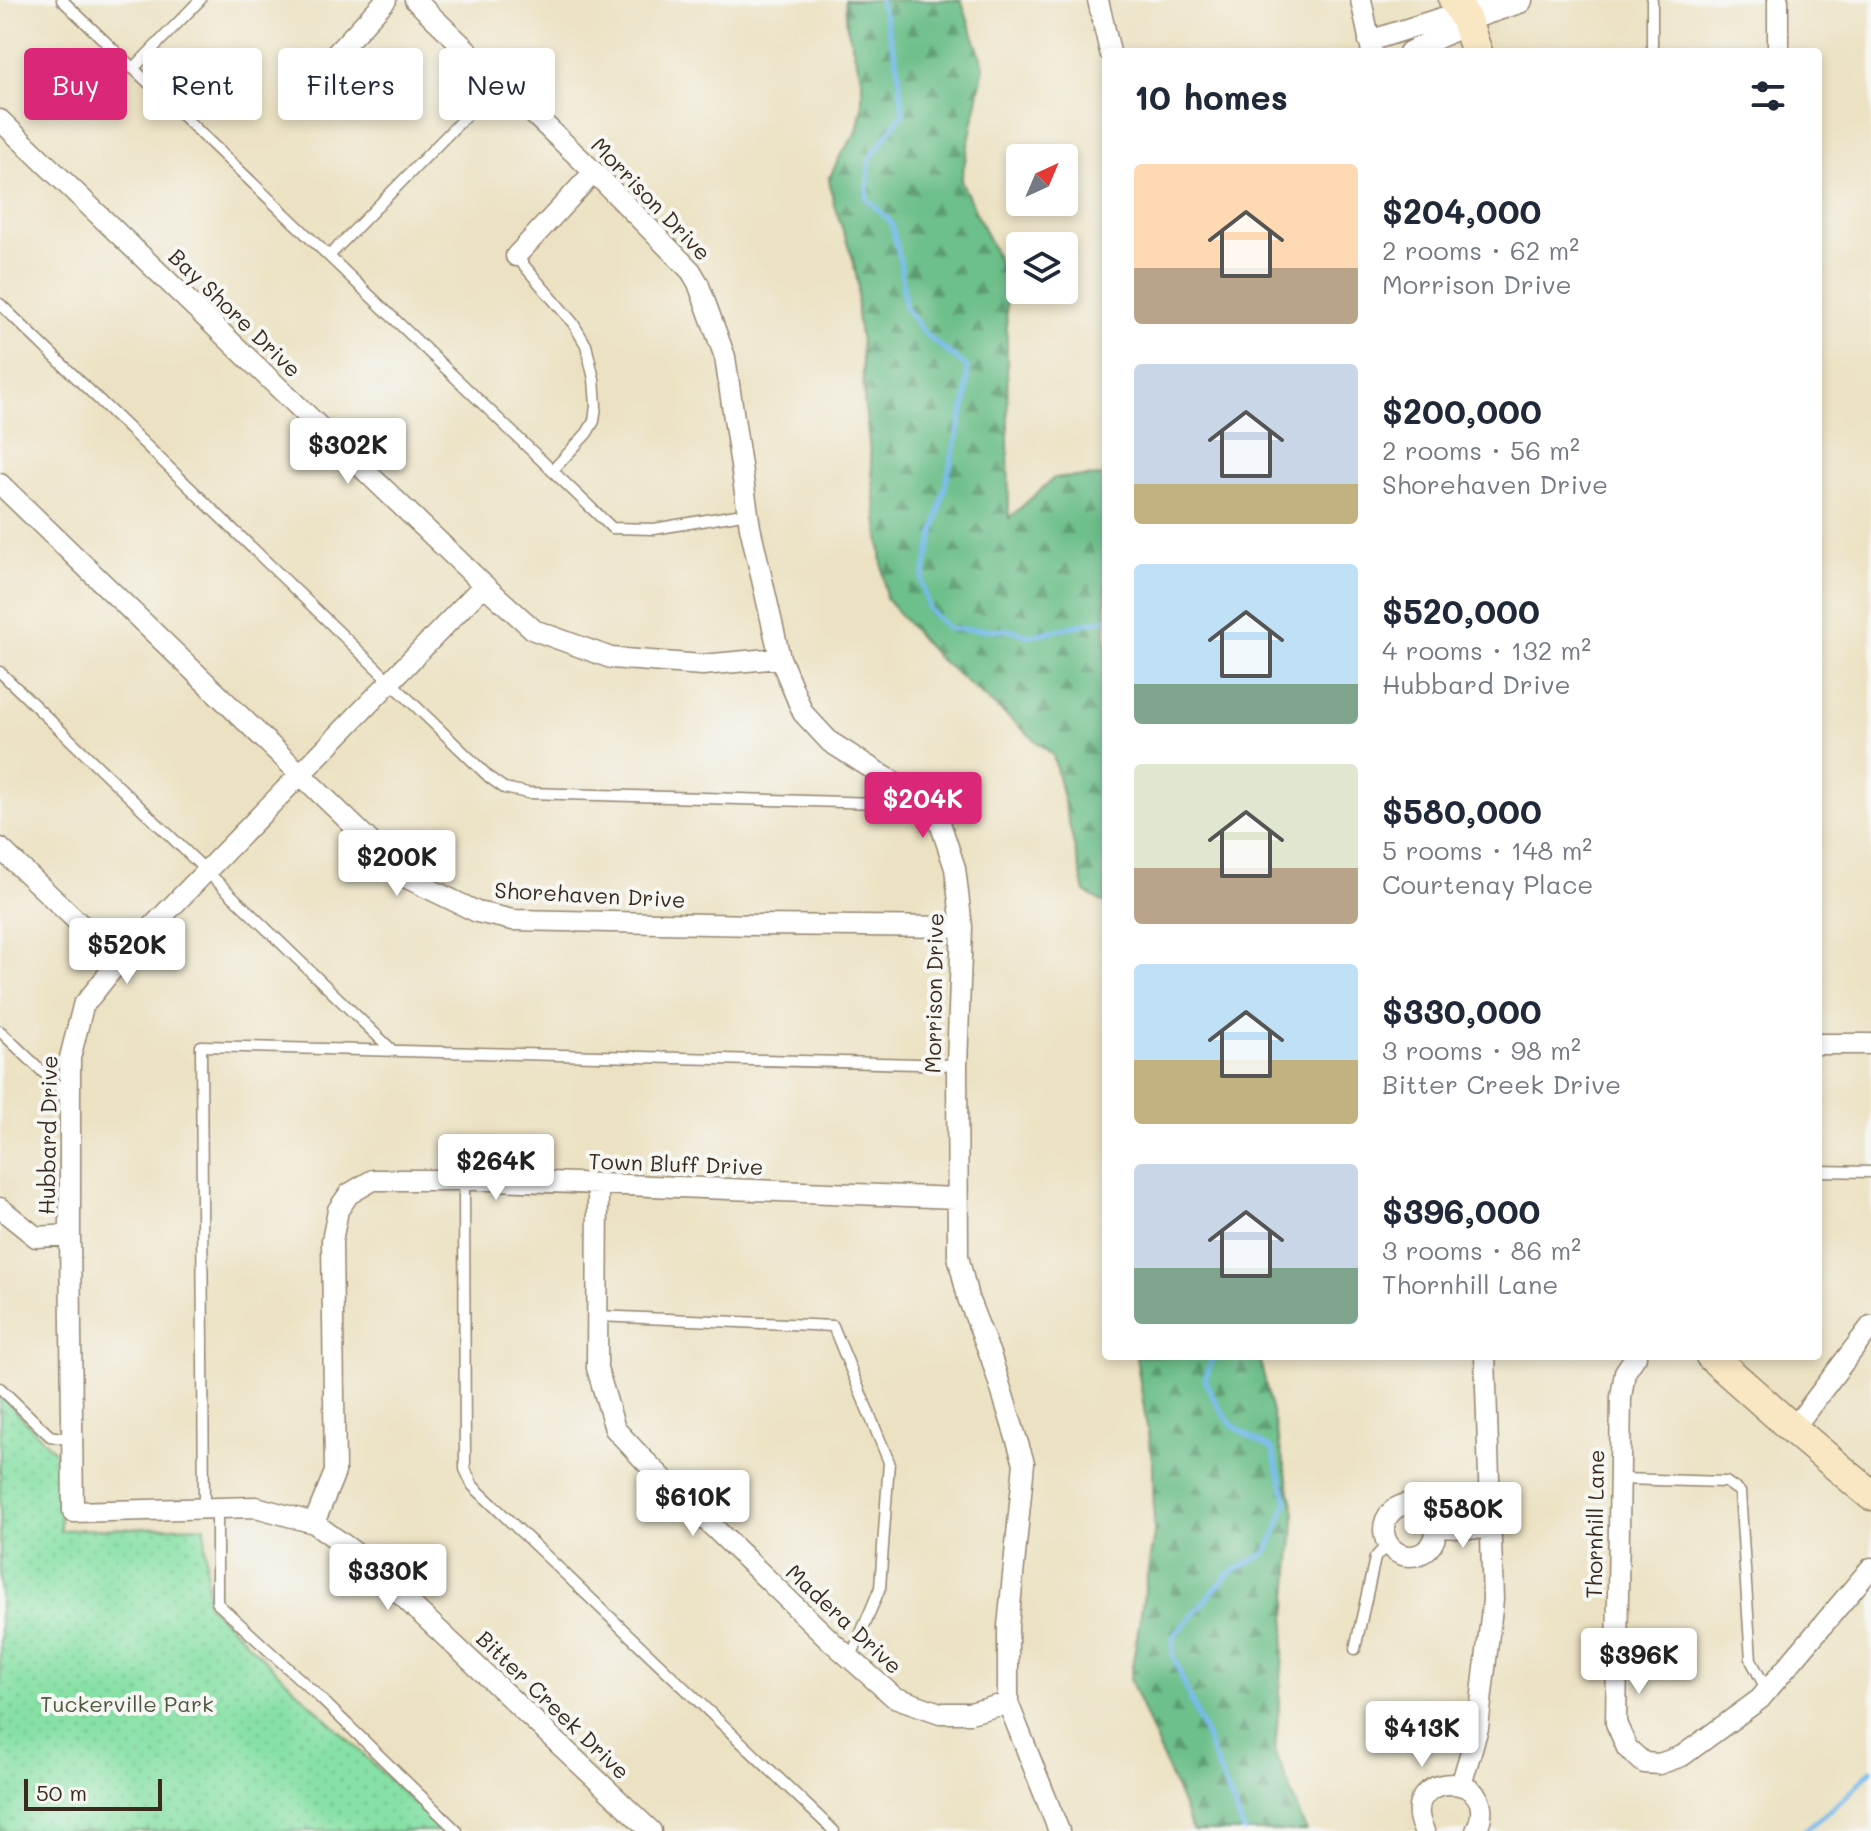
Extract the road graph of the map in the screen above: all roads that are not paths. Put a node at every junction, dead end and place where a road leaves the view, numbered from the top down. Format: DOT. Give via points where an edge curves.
graph roads {
  1 [pos="62,0"];
  2 [pos="200,0"];
  3 [pos="386,0"];
  4 [pos="415,0"];
  5 [pos="1098,0"];
  6 [pos="1361,0"];
  7 [pos="1519,0"];
  8 [pos="1652,0"];
  9 [pos="1778,0"];
  10 [pos="1459,9"];
  11 [pos="1370,47"];
  12 [pos="341,48"];
  13 [pos="465,48"];
  14 [pos="1109,48"];
  15 [pos="1417,48"];
  16 [pos="1475,48"];
  17 [pos="1652,48"];
  18 [pos="1778,48"];
  19 [pos="133,69"];
  20 [pos="0,120"];
  21 [pos="462,120"];
  22 [pos="540,120"];
  23 [pos="594,172"];
  24 [pos="329,256"];
  25 [pos="516,256"];
  26 [pos="0,304"];
  27 [pos="552,471"];
  28 [pos="0,484"];
  29 [pos="748,513"];
  30 [pos="484,585"];
  31 [pos="780,658"];
  32 [pos="0,672"];
  33 [pos="391,680"];
  34 [pos="300,773"];
  35 [pos="919,804"];
  36 [pos="0,848"];
  37 [pos="205,871"];
  38 [pos="962,927"];
  39 [pos="119,961"];
  40 [pos="0,1031"];
  41 [pos="1822,1044"];
  42 [pos="1871,1044"];
  43 [pos="393,1051"];
  44 [pos="957,1065"];
  45 [pos="70,1098"];
  46 [pos="1822,1171"];
  47 [pos="1871,1172"];
  48 [pos="464,1180"];
  49 [pos="598,1185"];
  50 [pos="957,1198"];
  51 [pos="0,1208"];
  52 [pos="70,1235"];
  53 [pos="597,1316"];
  54 [pos="1871,1326"];
  55 [pos="1485,1360"];
  56 [pos="1633,1360"];
  57 [pos="1715,1360"];
  58 [pos="0,1388"];
  59 [pos="1793,1429"];
  60 [pos="72,1440"];
  61 [pos="1620,1479"];
  62 [pos="1871,1495"];
  63 [pos="210,1508"];
  64 [pos="73,1512"];
  65 [pos="314,1523"];
  66 [pos="1436,1527"];
  67 [pos="1491,1529"];
  68 [pos="1388,1543"];
  69 [pos="1871,1568"];
  70 [pos="1355,1649"];
  71 [pos="850,1659"];
  72 [pos="1767,1691"];
  73 [pos="1008,1703"];
  74 [pos="1461,1785"];
  75 [pos="457,1831"];
  76 [pos="651,1831"];
  77 [pos="834,1831"];
  78 [pos="1059,1831"];
  79 [pos="1424,1831"];
  80 [pos="1476,1831"];
  1 -- 19 [label="lane"];
  2 -- 19 [label="lane"];
  3 -- 12 [label="street"];
  4 -- 13 [label="street, Morrison Drive"];
  5 -- 14 [label="street"];
  6 -- 11 [label="street"];
  7 -- 10 [label="street"];
  8 -- 17 [label="lane"];
  9 -- 18 [label="street"];
  10 -- 11 [label="street"];
  10 -- 15 [label="street" via="1455,30"];
  10 -- 16 [label="main road"];
  19 -- 24 [label="lane"];
  20 -- 30 [label="street, Bay Shore Drive"];
  21 -- 24 [label="lane"];
  22 -- 23 [label="street, Morrison Drive"];
  23 -- 25 [label="street"];
  23 -- 29 [label="street, Morrison Drive" via="698,283 725,357"];
  24 -- 27 [label="lane"];
  25 -- 27 [label="lane" via="573,323 586,345 594,379 594,421"];
  26 -- 33 [label="lane"];
  27 -- 29 [label="lane" via="612,528 654,529"];
  28 -- 34 [label="street, Shorehaven Drive"];
  29 -- 31 [label="street, Morrison Drive"];
  30 -- 31 [label="street, Bay Shore Drive" via="534,630 611,658 702,665"];
  30 -- 33 [label="street, Hubbard Drive"];
  31 -- 35 [label="street, Morrison Drive" via="803,713 830,742"];
  32 -- 37 [label="lane"];
  33 -- 34 [label="street, Hubbard Drive"];
  33 -- 35 [label="lane" via="504,788 528,793"];
  34 -- 37 [label="street, Hubbard Drive"];
  34 -- 38 [label="street, Shorehaven Drive" via="409,879 477,912 513,920"];
  35 -- 38 [label="street, Morrison Drive" via="940,823 955,868"];
  36 -- 39 [label="street"];
  37 -- 39 [label="street, Hubbard Drive"];
  37 -- 43 [label="lane"];
  38 -- 44 [label="street, Morrison Drive"];
  39 -- 45 [label="street, Hubbard Drive" via="83,1006 70,1058"];
  40 -- 45 [label="lane"];
  41 -- 42 [label="street"];
  43 -- 44 [label="lane"];
  43 -- 63 [label="lane" via="201,1046"];
  44 -- 50 [label="street, Morrison Drive"];
  45 -- 52 [label="street, Hubbard Drive"];
  46 -- 47 [label="lane"];
  48 -- 49 [label="street, Town Bluff Drive"];
  48 -- 65 [label="street, Town Bluff Drive" via="373,1180 349,1194 338,1210 332,1241 335,1472"];
  48 -- 77 [label="lane" via="465,1469 473,1486"];
  49 -- 50 [label="street, Town Bluff Drive"];
  49 -- 53 [label="street, Madera Drive"];
  50 -- 73 [label="street, Morrison Drive" via="958,1256 968,1298 1024,1463 1008,1627"];
  51 -- 52 [label="street" via="36,1237"];
  52 -- 60 [label="street, Hubbard Drive"];
  53 -- 71 [label="street, Madera Drive" via="597,1368 615,1429"];
  53 -- 71 [label="lane" via="833,1326 889,1462 880,1588"];
  54 -- 59 [label="street"];
  55 -- 67 [label="street"];
  56 -- 61 [label="street, Thornhill Lane" via="1625,1372 1621,1397"];
  57 -- 59 [label="main road"];
  58 -- 60 [label="lane" via="50,1436"];
  59 -- 62 [label="main road"];
  60 -- 64 [label="street, Hubbard Drive"];
  61 -- 72 [label="lane" via="1726,1482 1740,1492 1751,1660"];
  61 -- 72 [label="street, Thornhill Lane" via="1616,1723 1627,1748 1644,1763 1682,1756"];
  63 -- 64 [label="street, Bitter Creek Drive"];
  63 -- 65 [label="street, Bitter Creek Drive" via="256,1507"];
  63 -- 75 [label="lane" via="217,1603"];
  65 -- 76 [label="street, Bitter Creek Drive" via="373,1568"];
  66 -- 67 [label="street"];
  66 -- 68 [label="street" via="1432,1544 1418,1555 1401,1554"];
  66 -- 68 [label="street" via="1423,1507 1406,1504 1386,1518"];
  67 -- 74 [label="street" via="1493,1600 1478,1728"];
  68 -- 70 [label="lane" via="1375,1558"];
  69 -- 72 [label="street, Thornhill Lane"];
  71 -- 73 [label="street, Madera Drive" via="894,1697 940,1713 970,1713"];
  73 -- 78 [label="street, Morrison Drive"];
  74 -- 79 [label="street" via="1441,1784 1425,1795 1419,1813"];
  74 -- 80 [label="street" via="1481,1809"];
}
